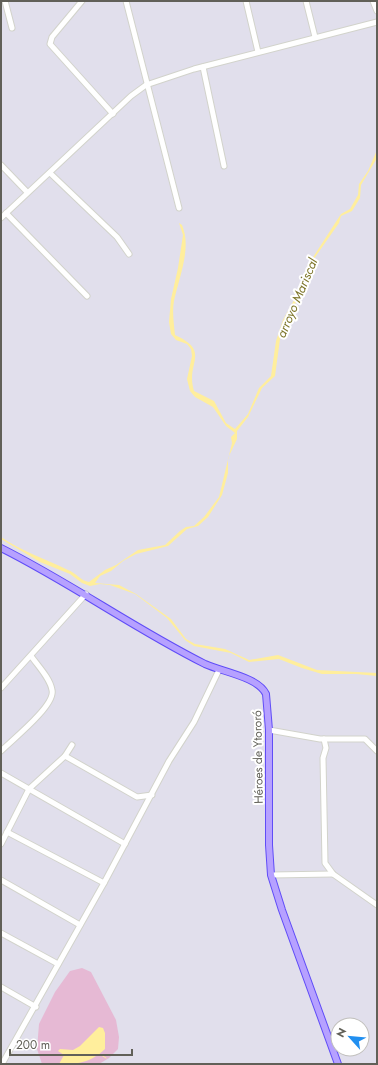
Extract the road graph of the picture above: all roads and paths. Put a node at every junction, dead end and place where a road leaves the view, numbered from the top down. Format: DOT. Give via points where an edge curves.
graph roads {
  1 [pos="5,1"];
  2 [pos="82,1"];
  3 [pos="126,1"];
  4 [pos="246,1"];
  5 [pos="306,1"];
  6 [pos="373,1"];
  7 [pos="377,11"];
  8 [pos="377,22"];
  9 [pos="12,28"];
  10 [pos="315,37"];
  11 [pos="258,52"];
  12 [pos="203,67"];
  13 [pos="146,85"];
  14 [pos="113,114"];
  15 [pos="1,165"];
  16 [pos="224,166"];
  17 [pos="50,173"];
  18 [pos="27,192"];
  19 [pos="179,208"];
  20 [pos="6,213"];
  21 [pos="1,218"];
  22 [pos="129,254"];
  23 [pos="87,296"];
  24 [pos="1,548"];
  25 [pos="86,594"];
  26 [pos="31,656"];
  27 [pos="219,670"];
  28 [pos="1,688"];
  29 [pos="270,730"];
  30 [pos="324,739"];
  31 [pos="72,745"];
  32 [pos="1,751"];
  33 [pos="377,751"];
  34 [pos="65,756"];
  35 [pos="1,773"];
  36 [pos="29,789"];
  37 [pos="152,794"];
  38 [pos="7,832"];
  39 [pos="1,844"];
  40 [pos="125,844"];
  41 [pos="333,874"];
  42 [pos="271,875"];
  43 [pos="1,880"];
  44 [pos="104,883"];
  45 [pos="377,905"];
  46 [pos="80,925"];
  47 [pos="1,933"];
  48 [pos="58,964"];
  49 [pos="1,987"];
  50 [pos="36,1006"];
  51 [pos="2,1064"];
  52 [pos="338,1064"];
  1 -- 9 [label="street"];
  2 -- 14 [label="street" via="52,37 50,44"];
  3 -- 13 [label="street"];
  4 -- 11 [label="street"];
  5 -- 10 [label="street"];
  6 -- 7 [label="street"];
  8 -- 10 [label="street"];
  10 -- 11 [label="street"];
  11 -- 12 [label="street"];
  12 -- 13 [label="street"];
  12 -- 16 [label="street"];
  13 -- 14 [label="street"];
  13 -- 19 [label="street"];
  14 -- 17 [label="street"];
  15 -- 18 [label="street"];
  17 -- 18 [label="street"];
  17 -- 22 [label="street" via="117,237"];
  18 -- 20 [label="street"];
  20 -- 21 [label="street"];
  20 -- 23 [label="street"];
  24 -- 25 [label="main road, Héroes de Ytororó"];
  25 -- 26 [label="street"];
  25 -- 27 [label="main road, Héroes de Ytororó" via="191,657"];
  26 -- 28 [label="street"];
  26 -- 32 [label="street" via="51,685 51,699"];
  27 -- 29 [label="main road, Héroes de Ytororó" via="246,678 264,690"];
  27 -- 37 [label="street" via="194,722"];
  29 -- 30 [label="street"];
  29 -- 42 [label="main road, Héroes de Ytororó"];
  30 -- 33 [label="street" via="365,739"];
  30 -- 41 [label="street" via="324,857 326,867"];
  31 -- 34 [label="street"];
  34 -- 36 [label="street"];
  34 -- 37 [label="street" via="137,797"];
  35 -- 36 [label="street"];
  36 -- 38 [label="street"];
  36 -- 40 [label="street"];
  37 -- 40 [label="street"];
  38 -- 39 [label="street"];
  38 -- 44 [label="street"];
  40 -- 44 [label="street"];
  41 -- 42 [label="street"];
  41 -- 45 [label="street"];
  42 -- 52 [label="main road, Héroes de Ytororó"];
  43 -- 46 [label="street"];
  44 -- 46 [label="street"];
  46 -- 48 [label="street"];
  47 -- 48 [label="street"];
  48 -- 50 [label="street"];
  49 -- 50 [label="street"];
  50 -- 51 [label="street"];
}
